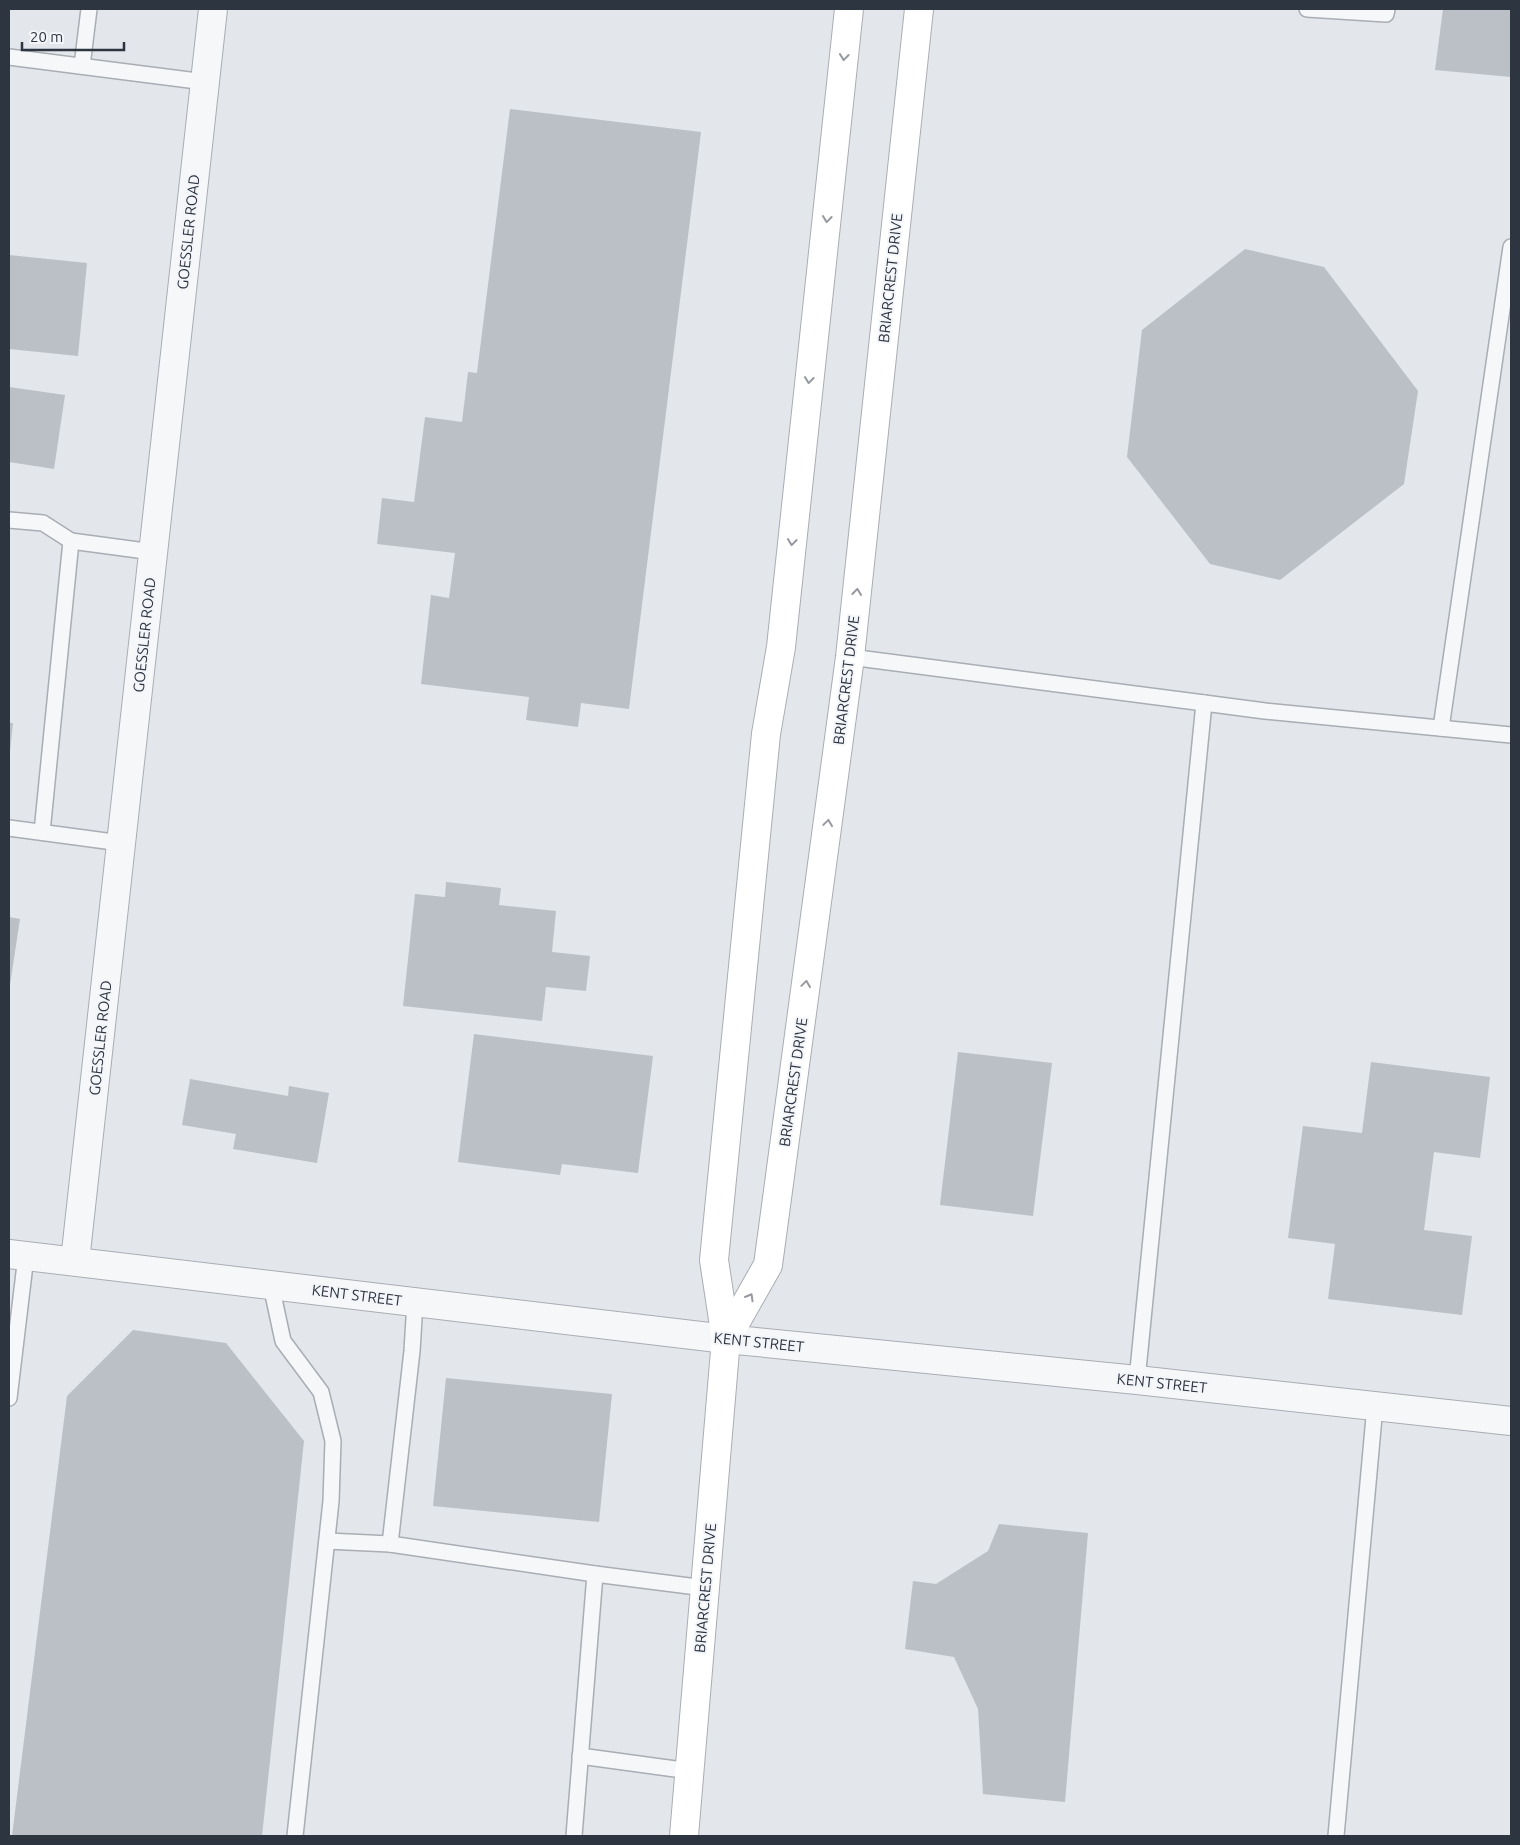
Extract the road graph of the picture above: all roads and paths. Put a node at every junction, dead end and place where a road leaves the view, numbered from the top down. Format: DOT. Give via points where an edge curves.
graph roads {
  1 [pos="89,9"];
  2 [pos="213,9"];
  3 [pos="849,9"];
  4 [pos="919,9"];
  5 [pos="1307,9"];
  6 [pos="1387,9"];
  7 [pos="9,57"];
  8 [pos="82,66"];
  9 [pos="205,82"];
  10 [pos="1511,247"];
  11 [pos="9,520"];
  12 [pos="71,541"];
  13 [pos="153,552"];
  14 [pos="850,657"];
  15 [pos="1204,703"];
  16 [pos="1441,728"];
  17 [pos="1511,735"];
  18 [pos="9,828"];
  19 [pos="42,832"];
  20 [pos="122,842"];
  21 [pos="18,1255"];
  22 [pos="76,1261"];
  23 [pos="271,1285"];
  24 [pos="415,1302"];
  25 [pos="726,1339"];
  26 [pos="1137,1380"];
  27 [pos="9,1398"];
  28 [pos="1375,1406"];
  29 [pos="1511,1421"];
  30 [pos="327,1540"];
  31 [pos="390,1544"];
  32 [pos="594,1574"];
  33 [pos="705,1588"];
  34 [pos="580,1756"];
  35 [pos="690,1771"];
  36 [pos="295,1836"];
  37 [pos="574,1836"];
  38 [pos="684,1836"];
  39 [pos="1336,1836"];
  1 -- 8 [label="lane"];
  2 -- 9 [label="street, GOESSLER ROAD"];
  3 -- 25 [label="main road, BRIARCREST DRIVE, one-way" via="782,637 766,734 714,1260"];
  14 -- 4 [label="main road, BRIARCREST DRIVE, one-way"];
  5 -- 6 [label="lane" via="1386,14"];
  7 -- 8 [label="lane"];
  8 -- 9 [label="lane"];
  9 -- 13 [label="street, GOESSLER ROAD"];
  10 -- 16 [label="lane"];
  11 -- 12 [label="lane" via="43,523"];
  12 -- 13 [label="lane"];
  12 -- 19 [label="lane"];
  13 -- 20 [label="street, GOESSLER ROAD"];
  14 -- 15 [label="lane"];
  25 -- 14 [label="main road, BRIARCREST DRIVE, one-way" via="768,1265"];
  15 -- 16 [label="lane"];
  15 -- 26 [label="lane"];
  16 -- 17 [label="lane"];
  18 -- 19 [label="lane"];
  19 -- 20 [label="lane"];
  20 -- 22 [label="street, GOESSLER ROAD"];
  21 -- 22 [label="street, KENT STREET"];
  21 -- 27 [label="lane"];
  22 -- 23 [label="street, KENT STREET"];
  23 -- 24 [label="street, KENT STREET"];
  23 -- 30 [label="lane" via="283,1341 320,1392 333,1440"];
  24 -- 25 [label="street, KENT STREET"];
  24 -- 31 [label="lane"];
  25 -- 26 [label="street, KENT STREET"];
  25 -- 33 [label="main road, BRIARCREST DRIVE"];
  26 -- 28 [label="street, KENT STREET"];
  28 -- 29 [label="street, KENT STREET"];
  28 -- 39 [label="lane"];
  30 -- 31 [label="lane"];
  30 -- 36 [label="lane"];
  31 -- 32 [label="lane"];
  32 -- 33 [label="lane"];
  32 -- 34 [label="lane"];
  33 -- 35 [label="main road, BRIARCREST DRIVE"];
  34 -- 35 [label="lane"];
  34 -- 37 [label="lane"];
  35 -- 38 [label="main road, BRIARCREST DRIVE"];
}
